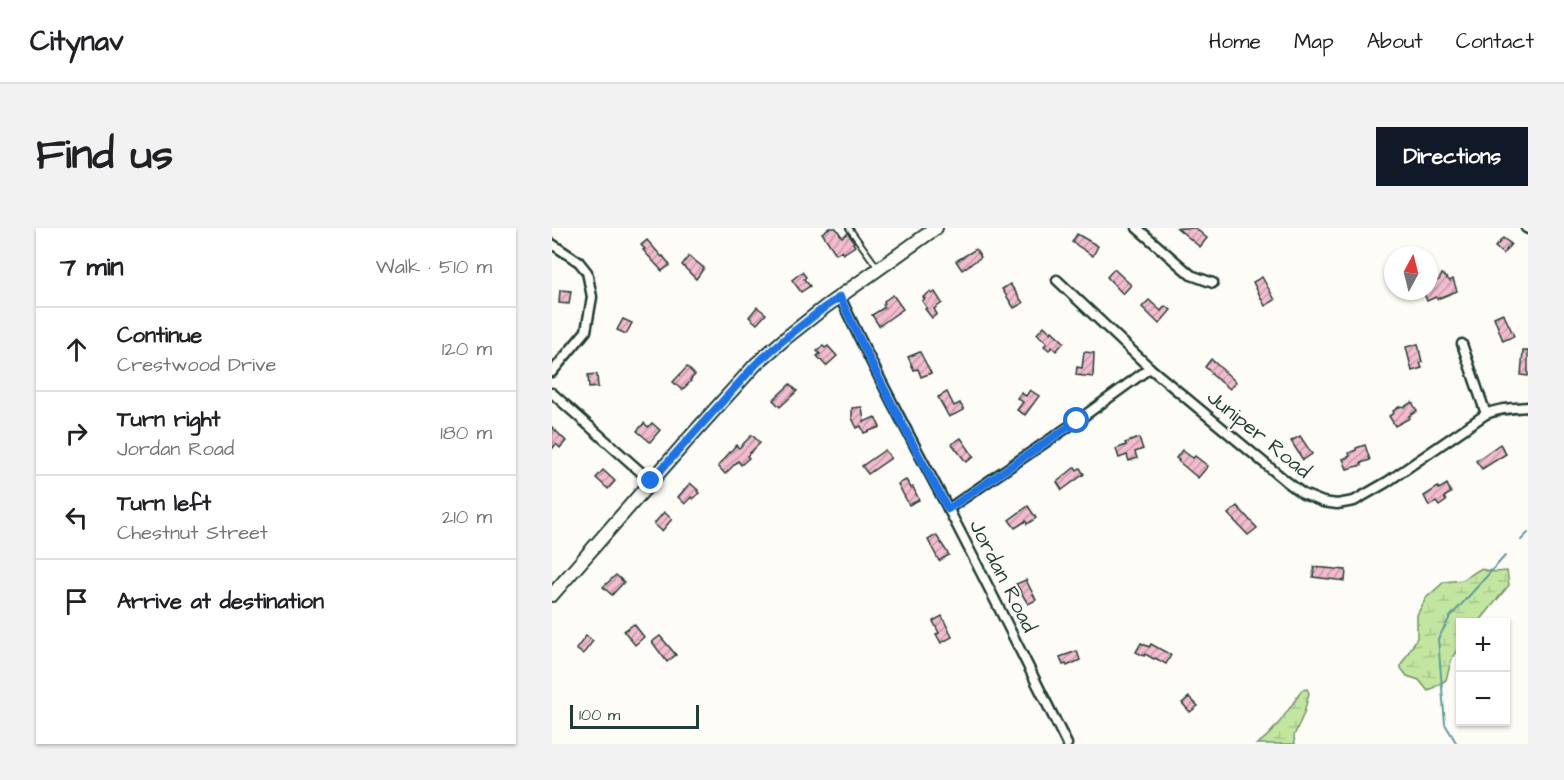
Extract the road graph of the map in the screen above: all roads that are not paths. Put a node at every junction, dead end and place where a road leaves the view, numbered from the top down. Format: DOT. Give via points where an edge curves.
graph roads {
  1 [pos="849,228"];
  2 [pos="936,228"];
  3 [pos="1137,228"];
  4 [pos="552,244"];
  5 [pos="878,268"];
  6 [pos="1057,280"];
  7 [pos="1213,283"];
  8 [pos="840,297"];
  9 [pos="1462,344"];
  10 [pos="1150,368"];
  11 [pos="552,372"];
  12 [pos="552,393"];
  13 [pos="1528,407"];
  14 [pos="1486,414"];
  15 [pos="651,481"];
  16 [pos="948,509"];
  17 [pos="552,595"];
  18 [pos="1066,744"];
  1 -- 5 [label="lane"];
  2 -- 5 [label="main road"];
  3 -- 7 [label="street" via="1191,275"];
  4 -- 11 [label="street" via="587,272 592,297 586,331"];
  5 -- 8 [label="main road"];
  6 -- 10 [label="street, Juniper Road"];
  8 -- 15 [label="main road" via="756,364"];
  8 -- 16 [label="street, Jordan Road"];
  9 -- 14 [label="street"];
  10 -- 14 [label="street, Juniper Road" via="1303,494 1337,504 1354,501 1387,482"];
  10 -- 16 [label="street"];
  12 -- 15 [label="street"];
  13 -- 14 [label="street, Juniper Road"];
  15 -- 17 [label="main road"];
  16 -- 18 [label="street, Jordan Road"];
}
